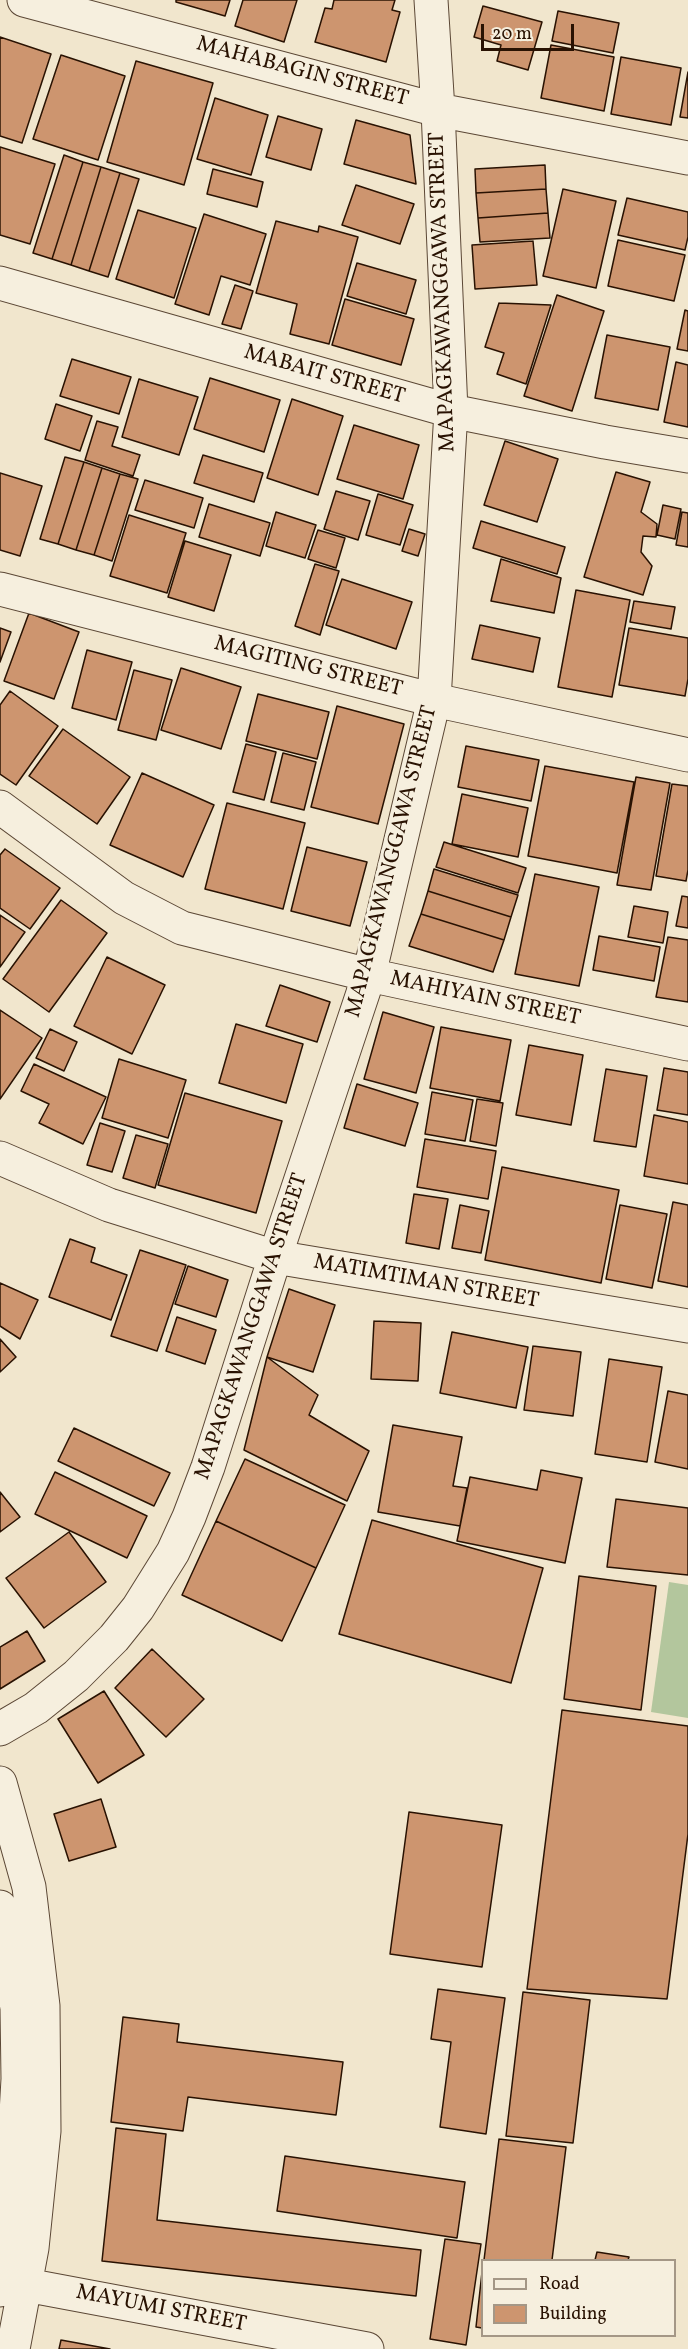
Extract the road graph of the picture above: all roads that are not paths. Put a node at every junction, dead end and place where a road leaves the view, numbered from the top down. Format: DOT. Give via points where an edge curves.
graph roads {
  1 [pos="24,0"];
  2 [pos="431,0"];
  3 [pos="438,110"];
  4 [pos="688,158"];
  5 [pos="0,284"];
  6 [pos="452,411"];
  7 [pos="688,456"];
  8 [pos="0,589"];
  9 [pos="434,700"];
  10 [pos="688,755"];
  11 [pos="0,807"];
  12 [pos="369,975"];
  13 [pos="688,1044"];
  14 [pos="0,1158"];
  15 [pos="275,1257"];
  16 [pos="688,1326"];
  17 [pos="0,1729"];
  18 [pos="0,1783"];
  19 [pos="0,1907"];
  20 [pos="13,2287"];
  21 [pos="13,2349"];
  22 [pos="367,2349"];
  1 -- 3 [label="street, MAHABAGIN STREET"];
  2 -- 3 [label="street, MAPAGKAWANGGAWA STREET"];
  3 -- 4 [label="street, MAHABAGIN STREET"];
  3 -- 6 [label="street, MAPAGKAWANGGAWA STREET"];
  5 -- 6 [label="street, MABAIT STREET"];
  6 -- 7 [label="street, MABAIT STREET"];
  6 -- 9 [label="street, MAPAGKAWANGGAWA STREET"];
  8 -- 9 [label="street, MAGITING STREET"];
  9 -- 10 [label="street, MAGITING STREET"];
  9 -- 12 [label="street, MAPAGKAWANGGAWA STREET"];
  11 -- 12 [label="street, MAHIYAIN STREET" via="124,898 182,928"];
  12 -- 13 [label="street, MAHIYAIN STREET"];
  12 -- 15 [label="street, MAPAGKAWANGGAWA STREET"];
  14 -- 15 [label="street, MATIMTIMAN STREET" via="109,1205"];
  15 -- 16 [label="street, MATIMTIMAN STREET"];
  15 -- 17 [label="street, MAPAGKAWANGGAWA STREET" via="208,1467 173,1552 138,1608 106,1646 36,1708"];
  18 -- 20 [label="street" via="29,1887 43,2006 44,2131 32,2248"];
  19 -- 20 [label="street" via="17,2008"];
  20 -- 21 [label="street"];
  20 -- 22 [label="street, MAYUMI STREET"];
}
